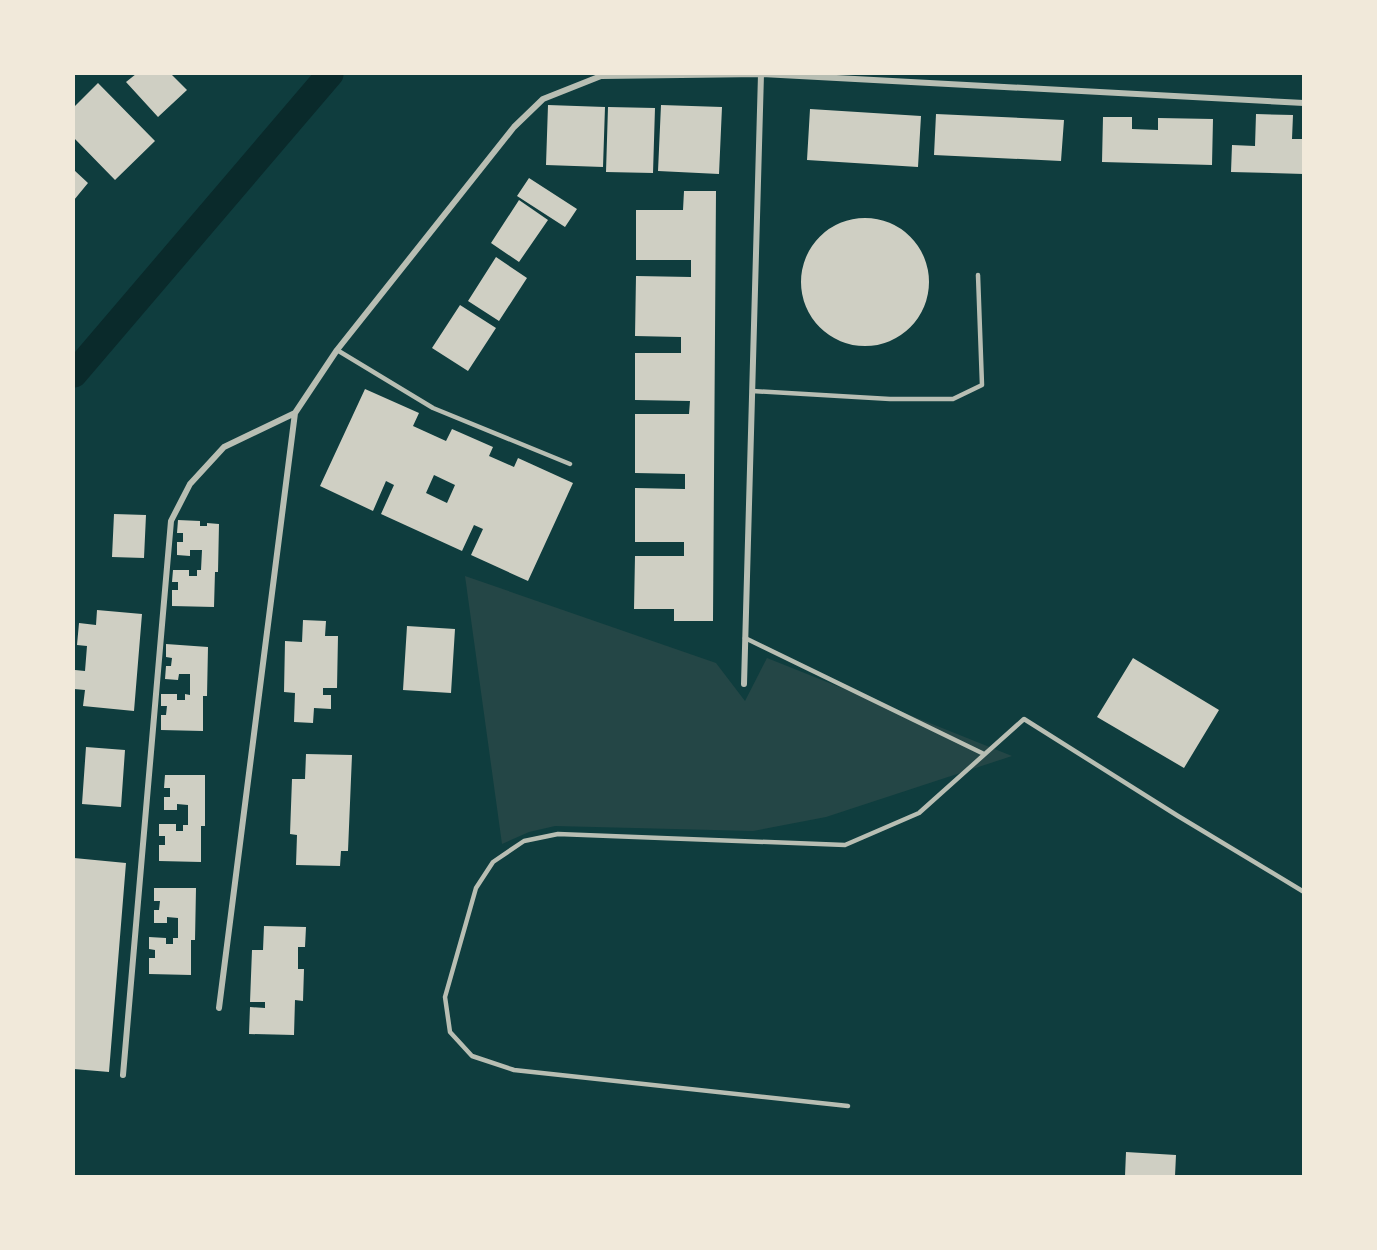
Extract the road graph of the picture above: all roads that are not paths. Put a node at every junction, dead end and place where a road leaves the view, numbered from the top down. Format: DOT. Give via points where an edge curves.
graph roads {
  1 [pos="761,74"];
  2 [pos="1304,103"];
  3 [pos="978,275"];
  4 [pos="337,350"];
  5 [pos="752,391"];
  6 [pos="295,413"];
  7 [pos="570,464"];
  8 [pos="746,638"];
  9 [pos="744,684"];
  10 [pos="984,754"];
  11 [pos="1304,892"];
  12 [pos="219,1008"];
  13 [pos="123,1075"];
  14 [pos="848,1106"];
  1 -- 2 [label="street"];
  1 -- 4 [label="street" via="601,76 543,99 514,127"];
  1 -- 5 [label="street"];
  3 -- 5 [label="lane" via="982,385 954,399"];
  4 -- 6 [label="street"];
  4 -- 7 [label="lane" via="433,408"];
  5 -- 8 [label="street"];
  6 -- 12 [label="street"];
  6 -- 13 [label="street" via="224,447 190,484 171,521"];
  8 -- 9 [label="street"];
  8 -- 10 [label="lane"];
  10 -- 11 [label="lane" via="1024,719"];
  10 -- 14 [label="lane" via="919,813 846,845 558,834 524,841 493,862 476,888 444,997 450,1032 472,1056 514,1070"];
}
